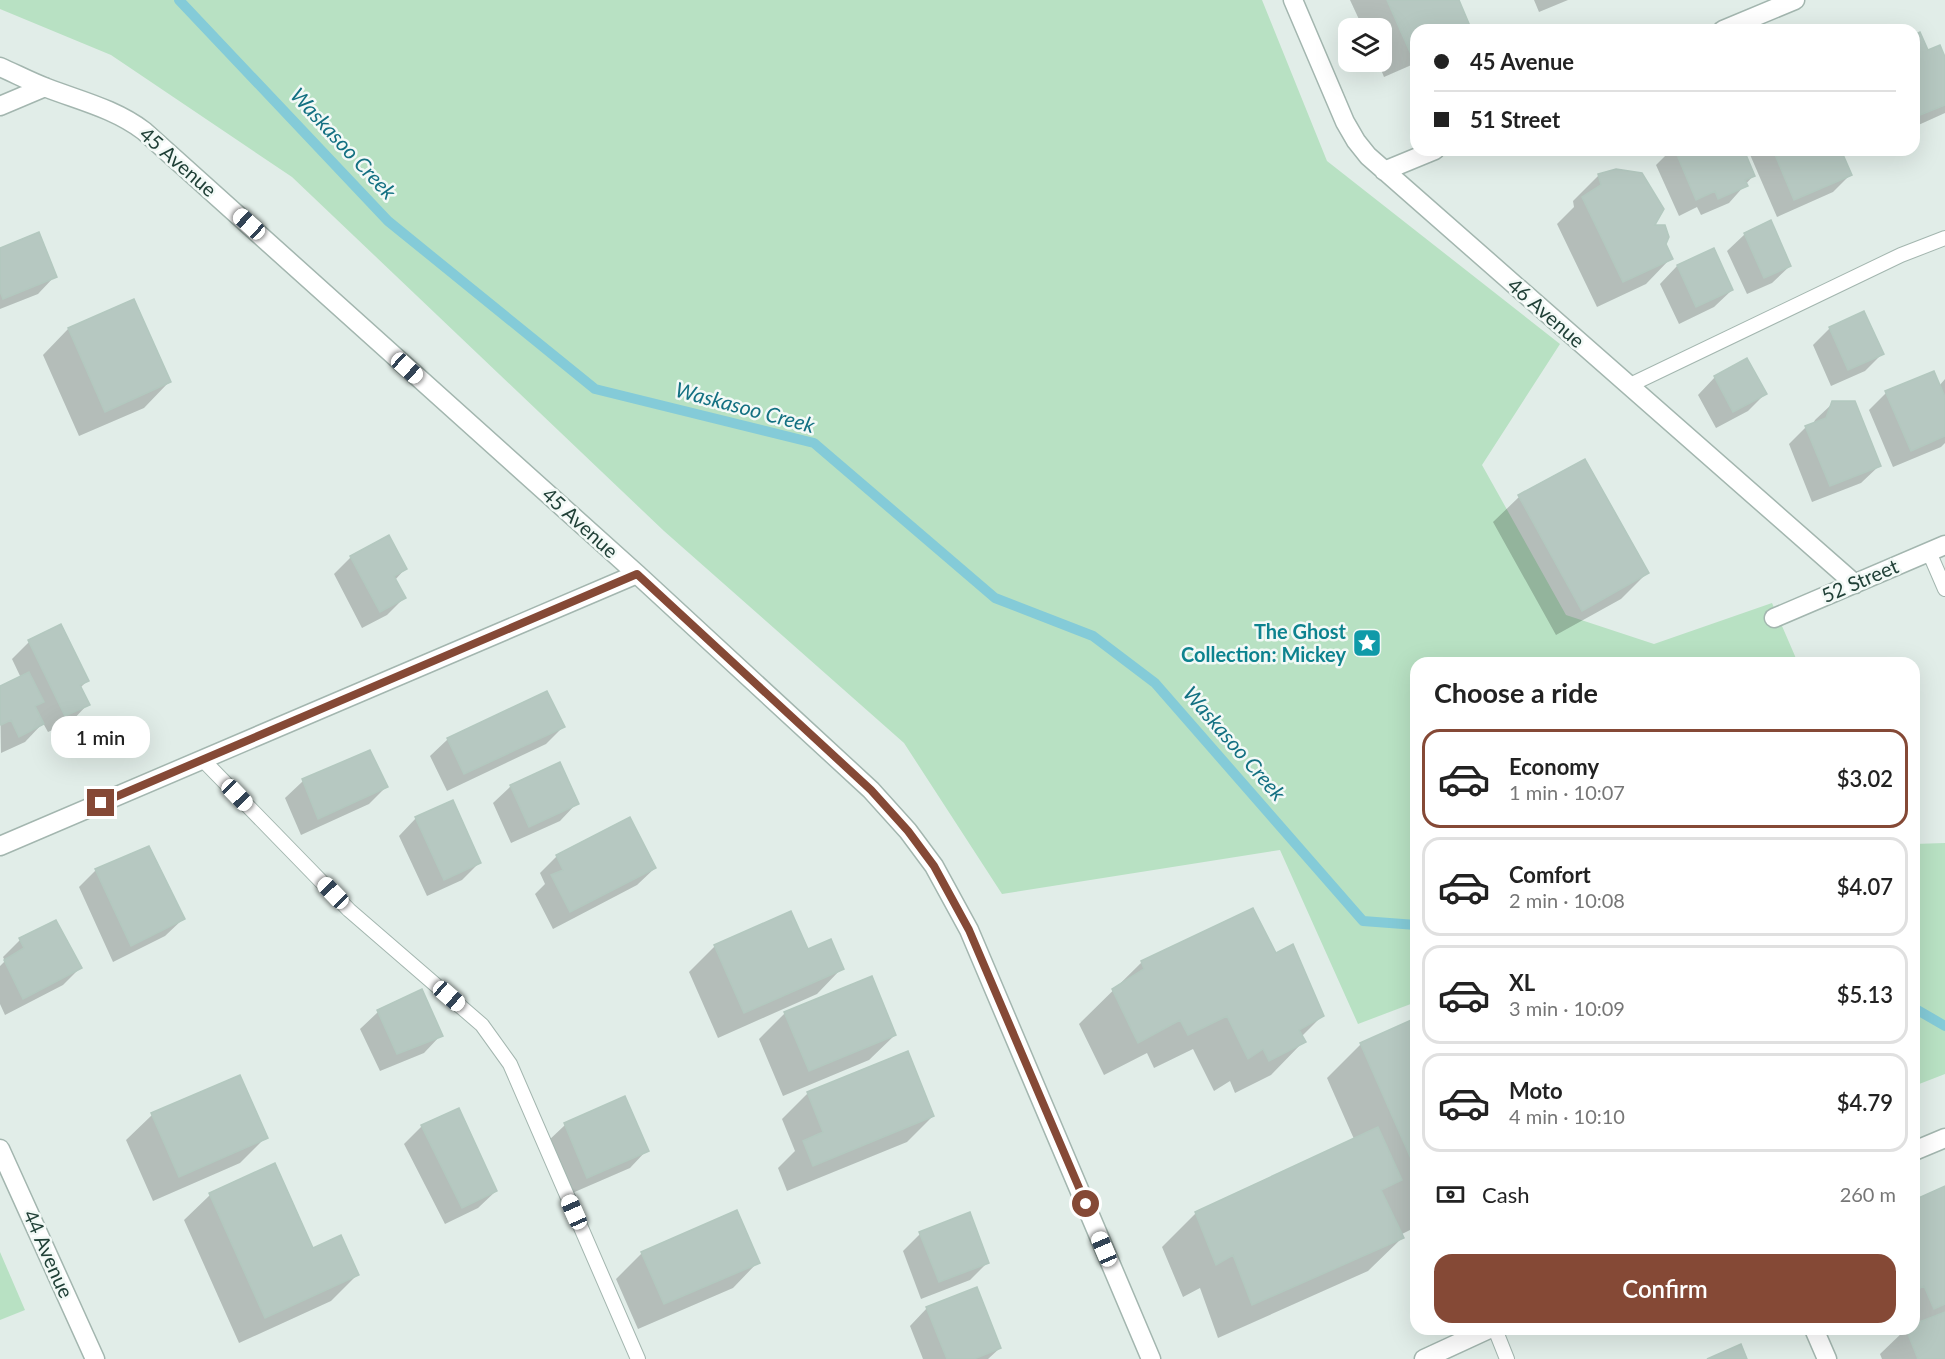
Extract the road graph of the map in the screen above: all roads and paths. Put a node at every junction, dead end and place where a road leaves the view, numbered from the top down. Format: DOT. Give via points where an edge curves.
graph roads {
  1 [pos="1293,0"];
  2 [pos="1795,0"];
  3 [pos="1737,24"];
  4 [pos="0,67"];
  5 [pos="45,87"];
  6 [pos="0,106"];
  7 [pos="1420,156"];
  8 [pos="1384,171"];
  9 [pos="1945,238"];
  10 [pos="1628,386"];
  11 [pos="1937,548"];
  12 [pos="637,574"];
  13 [pos="1855,584"];
  14 [pos="1945,589"];
  15 [pos="1774,618"];
  16 [pos="203,760"];
  17 [pos="0,846"];
  18 [pos="1945,1138"];
  19 [pos="1920,1148"];
  20 [pos="0,1149"];
  21 [pos="1477,1335"];
  22 [pos="1497,1335"];
  23 [pos="1817,1335"];
  24 [pos="95,1359"];
  25 [pos="638,1359"];
  26 [pos="1151,1359"];
  27 [pos="1424,1359"];
  28 [pos="1507,1359"];
  29 [pos="1827,1359"];
  1 -- 8 [label="street, 46 Avenue" via="1345,123"];
  2 -- 3 [label="street"];
  4 -- 5 [label="street, 45 Avenue"];
  5 -- 6 [label="street"];
  5 -- 12 [label="street, 45 Avenue" via="107,109 144,131"];
  7 -- 8 [label="street"];
  8 -- 10 [label="street, 46 Avenue"];
  9 -- 10 [label="lane" via="1901,255"];
  10 -- 13 [label="street, 46 Avenue"];
  11 -- 13 [label="street, 52 Street"];
  11 -- 14 [label="lane" via="1939,575"];
  12 -- 16 [label="street"];
  12 -- 26 [label="street, 45 Avenue" via="871,790 934,866 984,961"];
  13 -- 15 [label="street, 52 Street"];
  16 -- 17 [label="street"];
  16 -- 25 [label="lane" via="349,910 482,1025 510,1064"];
  18 -- 19 [label="street"];
  20 -- 24 [label="street, 44 Avenue"];
  21 -- 27 [label="street"];
  22 -- 28 [label="lane"];
  23 -- 29 [label="street"];
}
